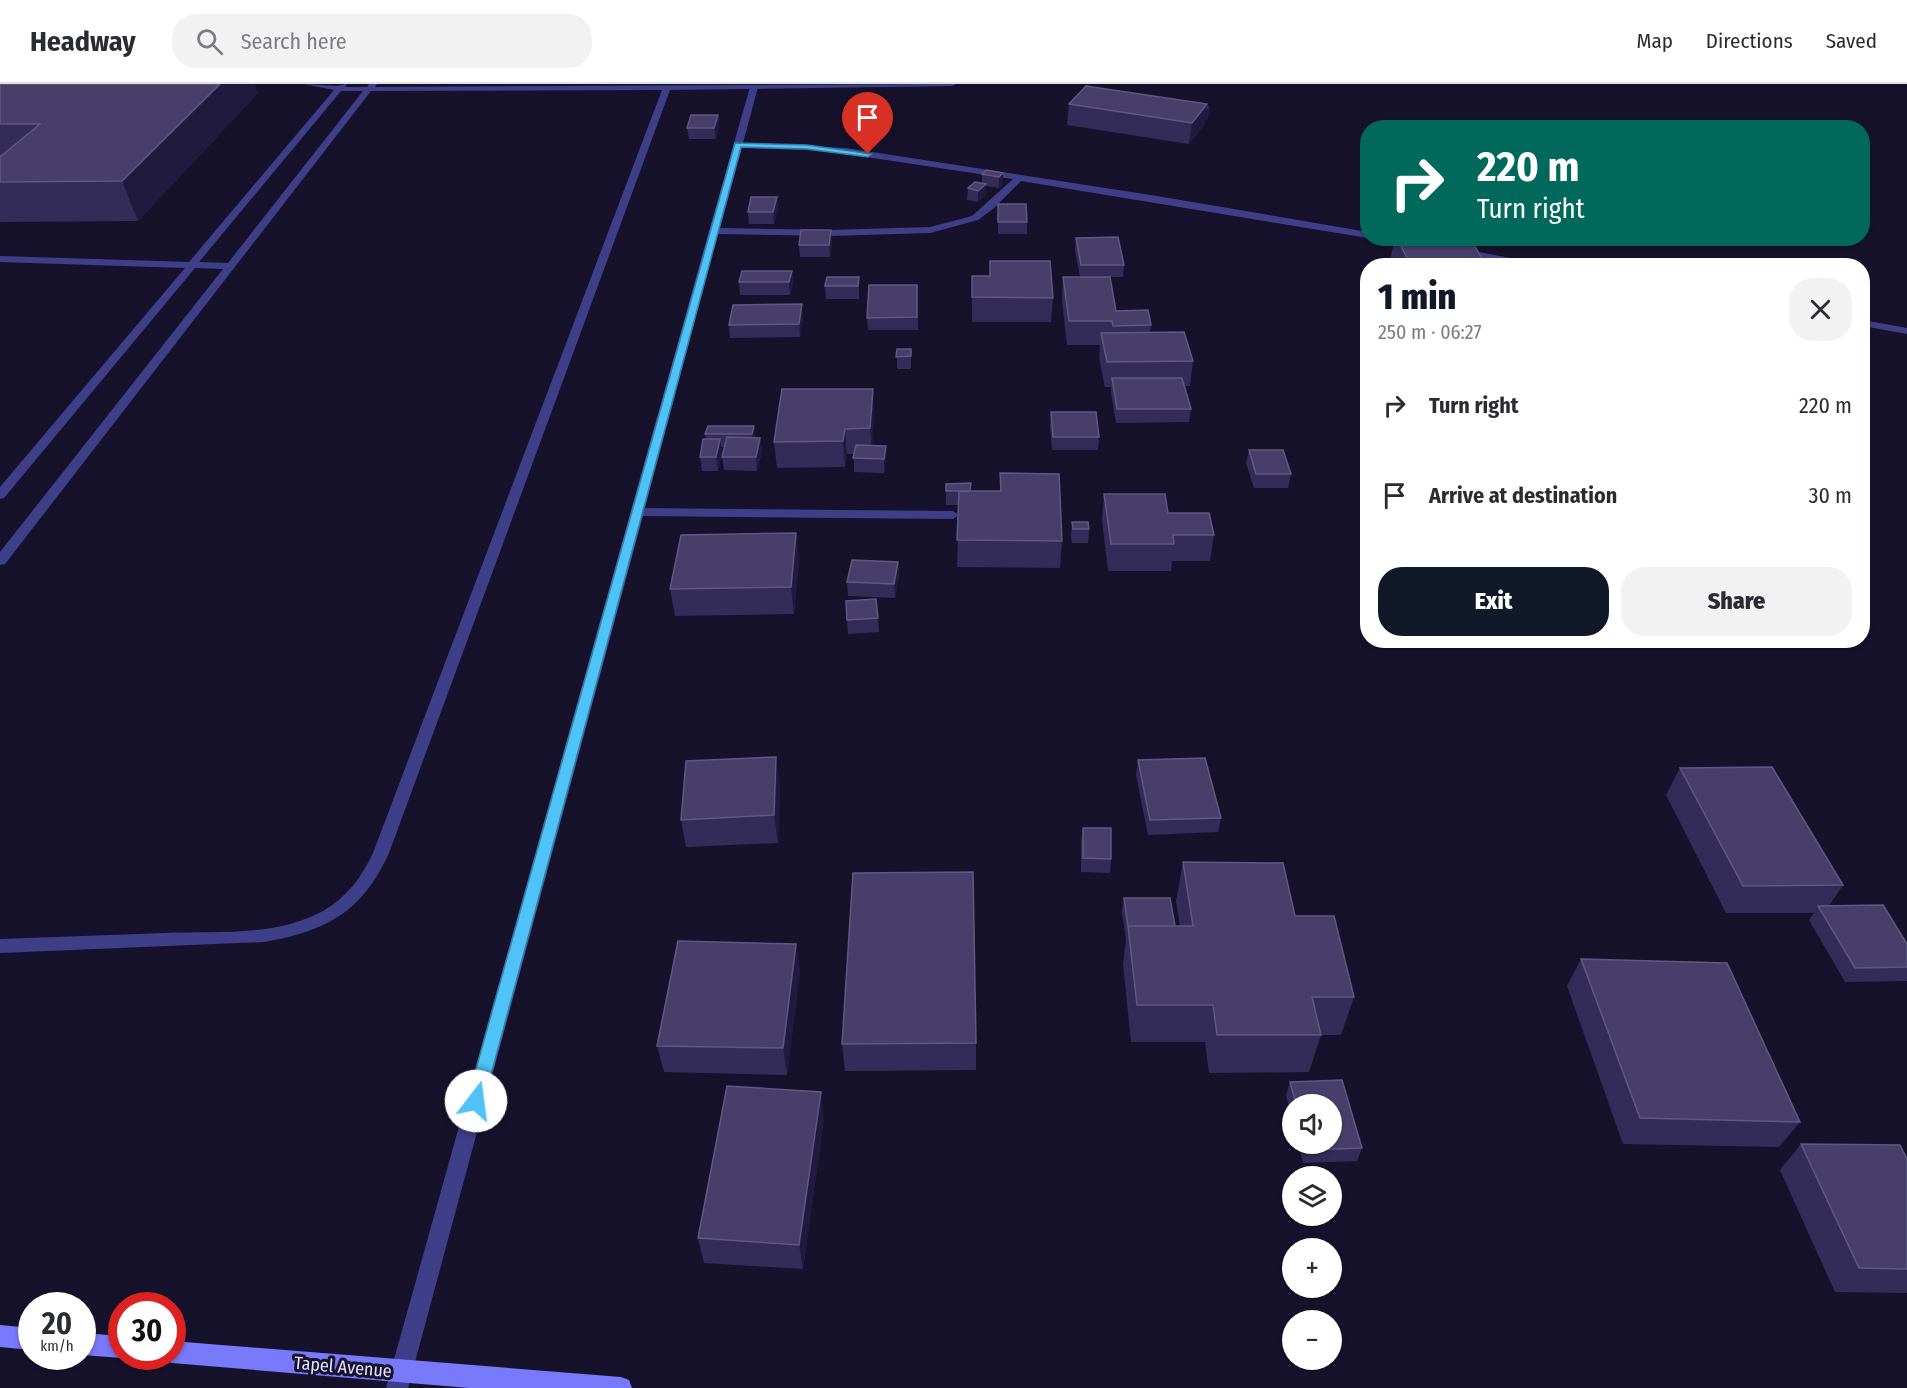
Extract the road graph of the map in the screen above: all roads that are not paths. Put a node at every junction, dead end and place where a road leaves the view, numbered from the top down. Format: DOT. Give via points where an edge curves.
graph roads {
  1 [pos="308,84"];
  2 [pos="952,84"];
  3 [pos="342,86"];
  4 [pos="371,86"];
  5 [pos="668,86"];
  6 [pos="693,86"];
  7 [pos="754,87"];
  8 [pos="738,145"];
  9 [pos="1019,178"];
  10 [pos="714,231"];
  11 [pos="1360,234"];
  12 [pos="1446,249"];
  13 [pos="1495,258"];
  14 [pos="0,259"];
  15 [pos="190,266"];
  16 [pos="231,266"];
  17 [pos="1870,324"];
  18 [pos="1907,331"];
  19 [pos="0,495"];
  20 [pos="637,512"];
  21 [pos="953,515"];
  22 [pos="0,561"];
  23 [pos="0,946"];
  24 [pos="0,1336"];
  25 [pos="18,1338"];
  26 [pos="186,1354"];
  27 [pos="399,1380"];
  28 [pos="621,1388"];
  1 -- 3 [label="street"];
  2 -- 7 [label="street"];
  3 -- 4 [label="street"];
  3 -- 15 [label="street"];
  4 -- 5 [label="street"];
  4 -- 16 [label="street"];
  5 -- 6 [label="street"];
  5 -- 23 [label="street" via="371,876 349,902 318,921 272,933 213,939"];
  6 -- 7 [label="street"];
  7 -- 8 [label="street"];
  8 -- 9 [label="street" via="846,151"];
  8 -- 10 [label="street"];
  9 -- 10 [label="street" via="975,218 930,230"];
  9 -- 11 [label="street"];
  10 -- 20 [label="street"];
  12 -- 13 [label="street"];
  14 -- 15 [label="street"];
  15 -- 16 [label="street"];
  15 -- 19 [label="street"];
  16 -- 22 [label="street"];
  17 -- 18 [label="street"];
  20 -- 21 [label="street"];
  20 -- 27 [label="street"];
  24 -- 25 [label="street"];
  26 -- 27 [label="street, Tapel Avenue"];
  27 -- 28 [label="street, Tapel Avenue"];
}
